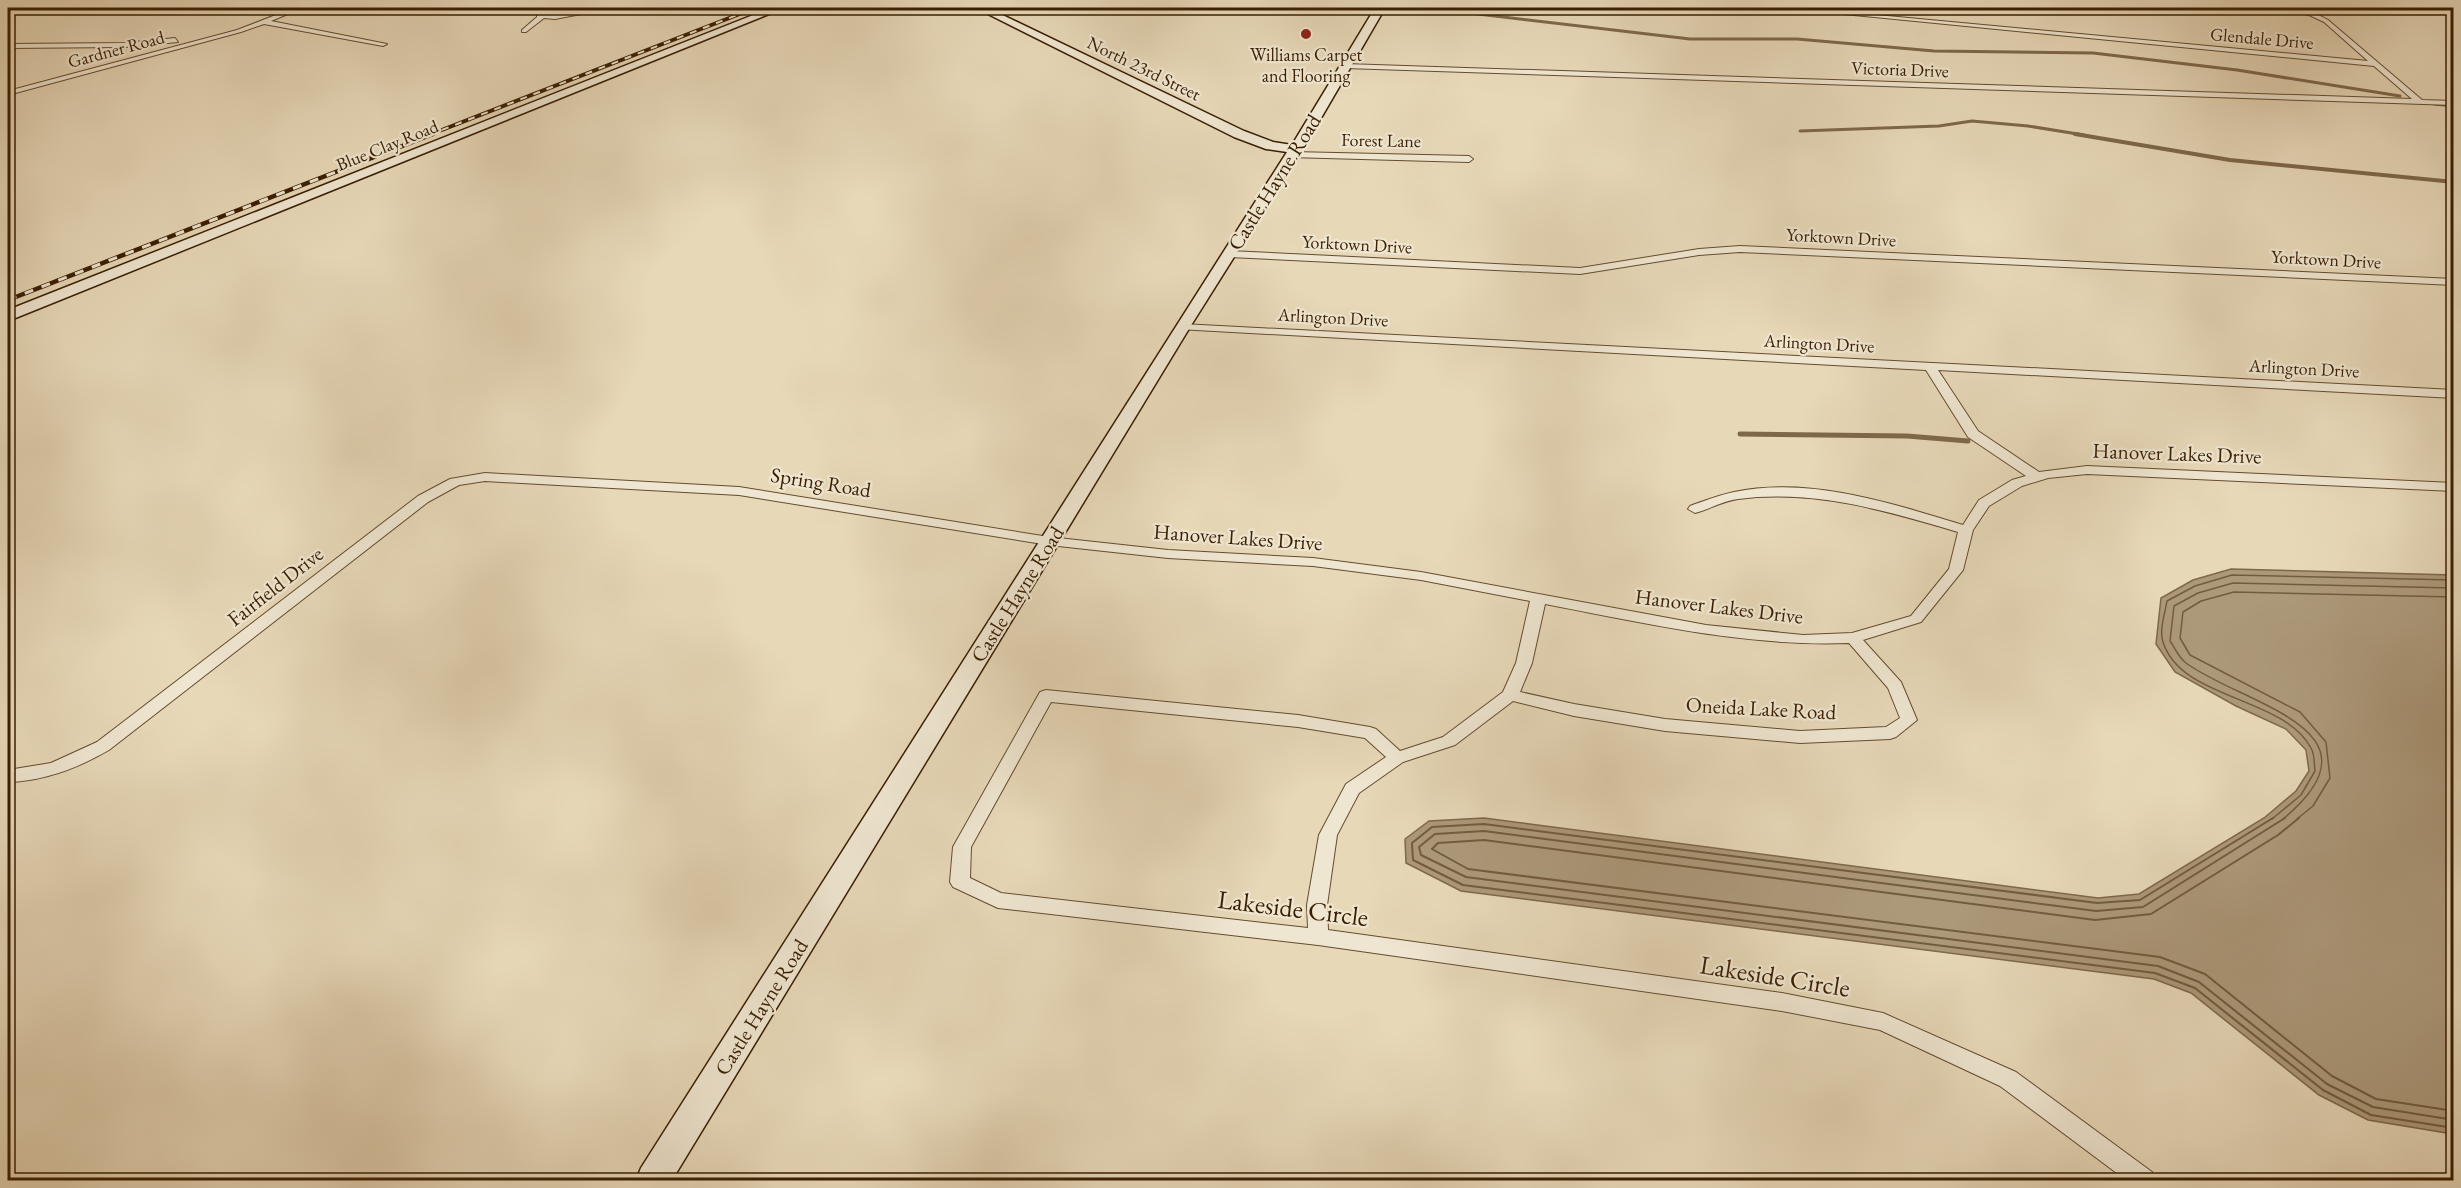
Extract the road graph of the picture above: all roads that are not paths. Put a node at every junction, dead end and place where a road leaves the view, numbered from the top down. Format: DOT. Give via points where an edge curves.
graph roads {
  1 [pos="300,8"];
  2 [pos="582,8"];
  3 [pos="779,8"];
  4 [pos="981,8"];
  5 [pos="1380,8"];
  6 [pos="1786,8"];
  7 [pos="2281,8"];
  8 [pos="2323,8"];
  9 [pos="545,10"];
  10 [pos="2305,12"];
  11 [pos="261,24"];
  12 [pos="524,31"];
  13 [pos="383,44"];
  14 [pos="8,46"];
  15 [pos="48,47"];
  16 [pos="162,52"];
  17 [pos="2376,64"];
  18 [pos="1345,66"];
  19 [pos="8,93"];
  20 [pos="2419,101"];
  21 [pos="2454,103"];
  22 [pos="1311,125"];
  23 [pos="1239,134"];
  24 [pos="1294,152"];
  25 [pos="1469,159"];
  26 [pos="1229,254"];
  27 [pos="2454,282"];
  28 [pos="8,316"];
  29 [pos="1182,327"];
  30 [pos="1930,367"];
  31 [pos="2454,394"];
  32 [pos="2037,477"];
  33 [pos="584,482"];
  34 [pos="2454,487"];
  35 [pos="1695,509"];
  36 [pos="1966,530"];
  37 [pos="1049,541"];
  38 [pos="1538,600"];
  39 [pos="1853,638"];
  40 [pos="1510,695"];
  41 [pos="1397,758"];
  42 [pos="8,776"];
  43 [pos="1318,938"];
  44 [pos="653,1180"];
  45 [pos="2144,1180"];
  1 -- 11 [label="street, Gardner Road"];
  2 -- 9 [label="street" via="570,15"];
  3 -- 28 [label="main road, Blue Clay Road"];
  4 -- 23 [label="main road, North 23rd Street"];
  5 -- 18 [label="main road, Castle Hayne Road"];
  6 -- 17 [label="street, Glendale Drive"];
  7 -- 10 [label="street"];
  8 -- 10 [label="street"];
  9 -- 12 [label="street"];
  10 -- 17 [label="street" via="2326,21"];
  11 -- 13 [label="street"];
  11 -- 15 [label="street" via="159,42"];
  11 -- 16 [label="street, Gardner Road"];
  14 -- 15 [label="street"];
  15 -- 16 [label="street"];
  16 -- 19 [label="street, Gardner Road"];
  17 -- 20 [label="street"];
  18 -- 20 [label="street, Victoria Drive"];
  18 -- 22 [label="main road, Castle Hayne Road"];
  20 -- 21 [label="street, Victoria Drive"];
  22 -- 23 [label="main road" via="1271,137"];
  22 -- 24 [label="main road, Castle Hayne Road"];
  23 -- 24 [label="main road, North 23rd Street"];
  24 -- 25 [label="street, Forest Lane"];
  24 -- 26 [label="main road, Castle Hayne Road"];
  26 -- 27 [label="street, Yorktown Drive" via="1572,271 1616,267 1693,251 1740,249"];
  26 -- 29 [label="main road, Castle Hayne Road"];
  29 -- 30 [label="street, Arlington Drive"];
  29 -- 37 [label="main road, Castle Hayne Road"];
  30 -- 31 [label="street, Arlington Drive"];
  30 -- 32 [label="street" via="1973,434"];
  32 -- 34 [label="street, Hanover Lakes Drive" via="2087,470"];
  32 -- 36 [label="street, Hanover Lakes Drive" via="2017,483 1984,503"];
  33 -- 37 [label="street, Spring Road" via="739,491"];
  33 -- 42 [label="street, Fairfield Drive" via="485,477 446,485 103,746 66,764"];
  35 -- 36 [label="street" via="1737,495 1815,495 1880,505"];
  36 -- 39 [label="street, Hanover Lakes Drive" via="1956,570 1916,619"];
  37 -- 38 [label="street, Hanover Lakes Drive" via="1168,554 1313,562 1421,576"];
  37 -- 44 [label="main road, Castle Hayne Road"];
  38 -- 39 [label="street, Hanover Lakes Drive" via="1706,630 1803,639"];
  38 -- 40 [label="street" via="1524,663"];
  39 -- 40 [label="street, Oneida Lake Road" via="1895,686 1909,720 1890,733 1800,737 1665,725"];
  40 -- 41 [label="street" via="1449,741"];
  41 -- 43 [label="street" via="1352,789 1328,835 1317,905"];
  41 -- 43 [label="street, Lakeside Circle" via="1370,733 1298,721 1046,696 962,847 960,882 998,900"];
  43 -- 45 [label="street, Lakeside Circle" via="1782,1002 1883,1022 2008,1078"];
}
